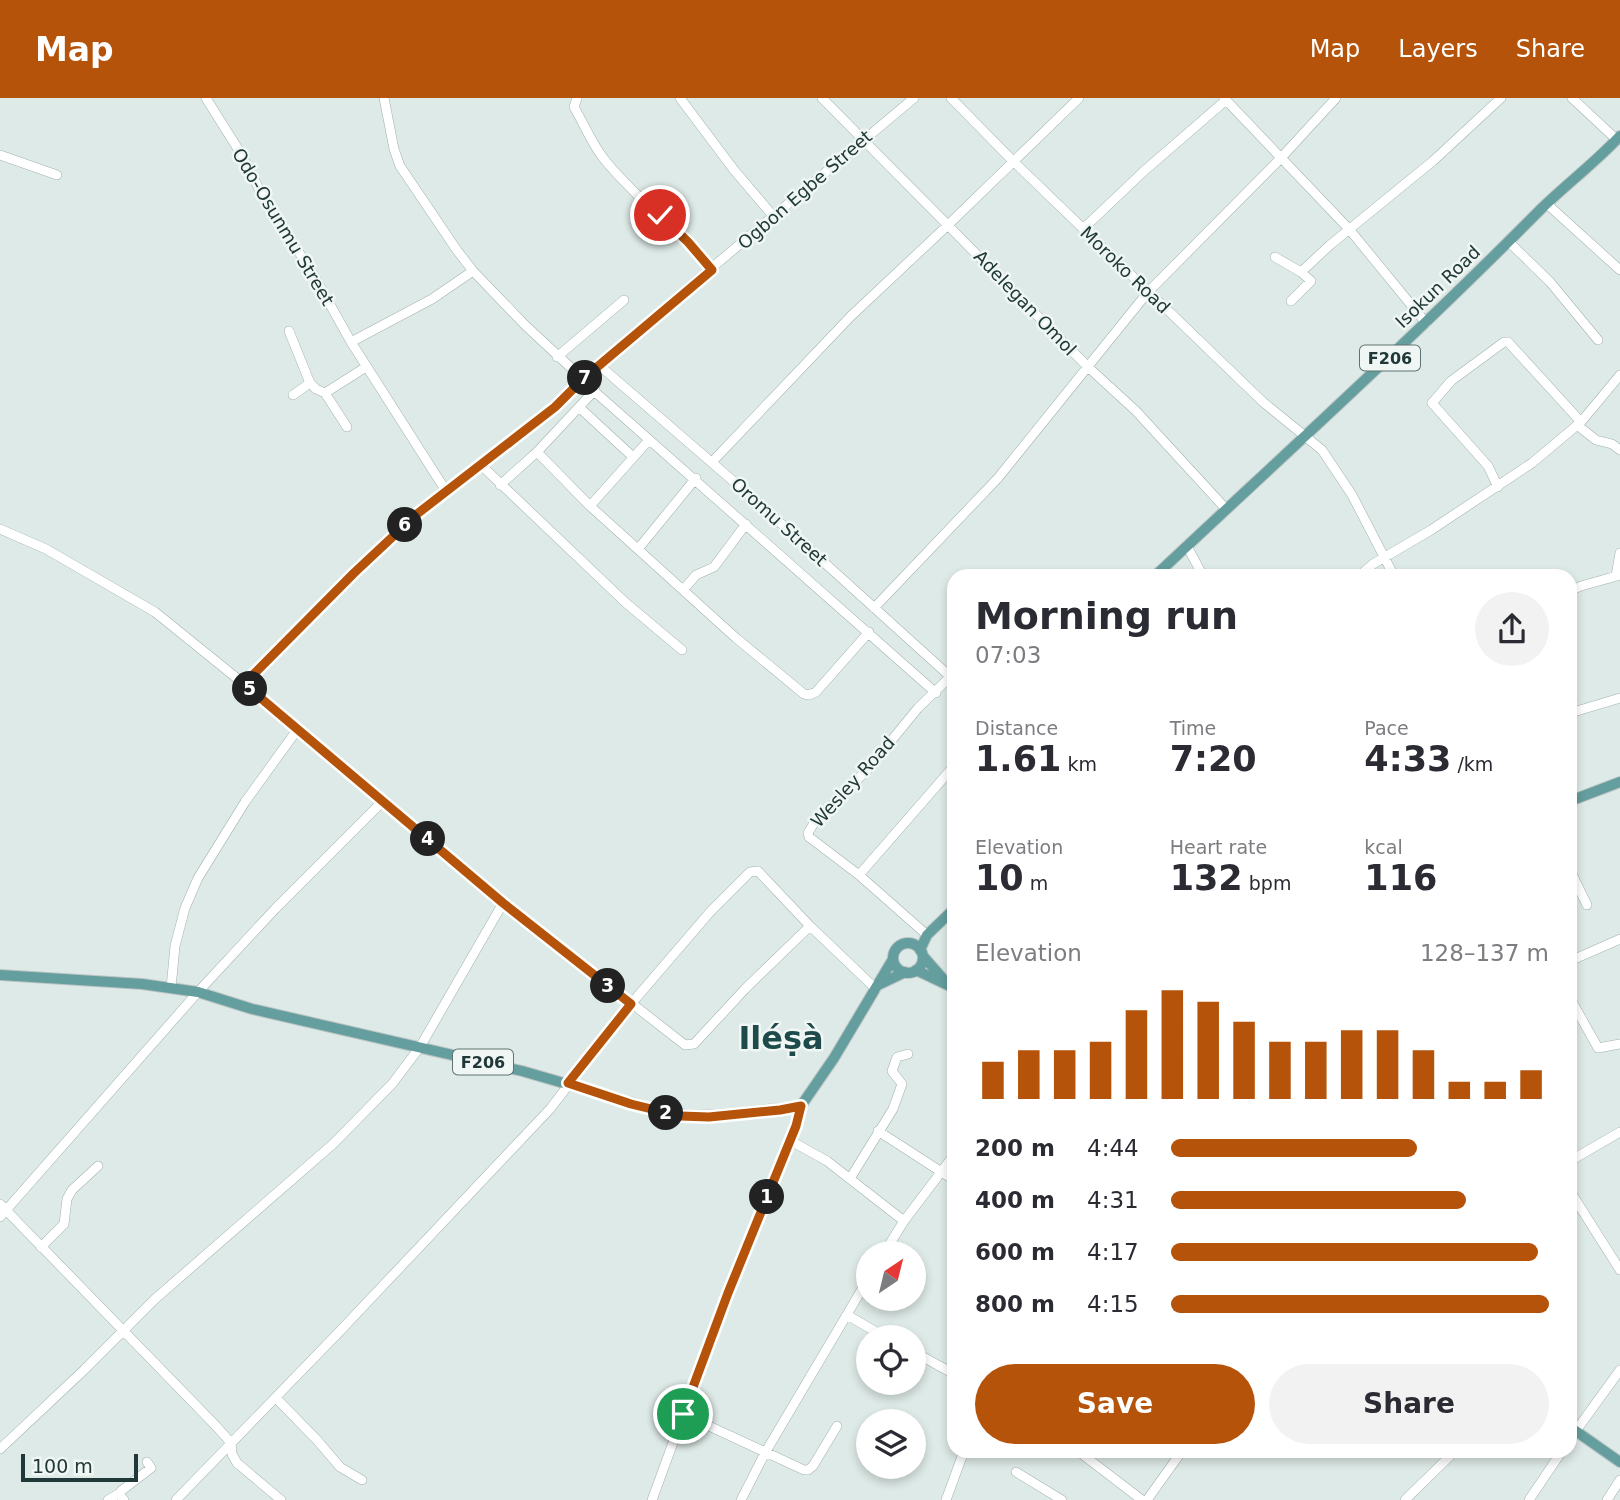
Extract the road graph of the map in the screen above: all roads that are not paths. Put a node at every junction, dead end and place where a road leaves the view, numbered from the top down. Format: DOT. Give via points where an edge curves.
graph roads {
  1 [pos="384,98"];
  2 [pos="578,98"];
  3 [pos="680,98"];
  4 [pos="822,98"];
  5 [pos="914,98"];
  6 [pos="951,98"];
  7 [pos="1079,98"];
  8 [pos="1501,98"];
  9 [pos="1572,98"];
  10 [pos="1225,99"];
  11 [pos="1332,100"];
  12 [pos="210,105"];
  13 [pos="1618,138"];
  14 [pos="862,139"];
  15 [pos="0,155"];
  16 [pos="1280,159"];
  17 [pos="1014,162"];
  18 [pos="57,174"];
  19 [pos="1547,204"];
  20 [pos="774,217"];
  21 [pos="948,225"];
  22 [pos="1083,229"];
  23 [pos="1349,229"];
  24 [pos="1509,242"];
  25 [pos="1275,257"];
  26 [pos="712,270"];
  27 [pos="1620,270"];
  28 [pos="472,271"];
  29 [pos="1301,272"];
  30 [pos="1147,292"];
  31 [pos="624,300"];
  32 [pos="1291,301"];
  33 [pos="1426,323"];
  34 [pos="289,331"];
  35 [pos="1598,340"];
  36 [pos="351,342"];
  37 [pos="557,357"];
  38 [pos="366,367"];
  39 [pos="1088,367"];
  40 [pos="598,368"];
  41 [pos="1620,375"];
  42 [pos="583,379"];
  43 [pos="310,383"];
  44 [pos="594,391"];
  45 [pos="325,393"];
  46 [pos="293,395"];
  47 [pos="580,408"];
  48 [pos="1579,423"];
  49 [pos="347,427"];
  50 [pos="1305,436"];
  51 [pos="648,441"];
  52 [pos="1620,450"];
  53 [pos="537,452"];
  54 [pos="634,457"];
  55 [pos="712,462"];
  56 [pos="482,466"];
  57 [pos="696,478"];
  58 [pos="500,485"];
  59 [pos="1498,487"];
  60 [pos="446,491"];
  61 [pos="590,506"];
  62 [pos="1226,509"];
  63 [pos="746,524"];
  64 [pos="1,531"];
  65 [pos="1187,546"];
  66 [pos="638,549"];
  67 [pos="1620,554"];
  68 [pos="1384,557"];
  69 [pos="1163,569"];
  70 [pos="1199,569"];
  71 [pos="1368,569"];
  72 [pos="1390,569"];
  73 [pos="1618,576"];
  74 [pos="1577,588"];
  75 [pos="683,590"];
  76 [pos="874,608"];
  77 [pos="869,632"];
  78 [pos="682,650"];
  79 [pos="947,674"];
  80 [pos="947,683"];
  81 [pos="244,684"];
  82 [pos="936,693"];
  83 [pos="1620,698"];
  84 [pos="1577,711"];
  85 [pos="297,730"];
  86 [pos="947,774"];
  87 [pos="1620,782"];
  88 [pos="1577,798"];
  89 [pos="383,801"];
  90 [pos="859,875"];
  91 [pos="1577,884"];
  92 [pos="503,903"];
  93 [pos="1587,905"];
  94 [pos="947,916"];
  95 [pos="810,926"];
  96 [pos="927,935"];
  97 [pos="1620,939"];
  98 [pos="907,943"];
  99 [pos="921,953"];
  100 [pos="1577,958"];
  101 [pos="893,959"];
  102 [pos="910,971"];
  103 [pos="0,975"];
  104 [pos="947,982"];
  105 [pos="947,985"];
  106 [pos="877,987"];
  107 [pos="168,988"];
  108 [pos="198,992"];
  109 [pos="631,1004"];
  110 [pos="1577,1011"];
  111 [pos="1620,1044"];
  112 [pos="420,1047"];
  113 [pos="908,1054"];
  114 [pos="568,1083"];
  115 [pos="801,1106"];
  116 [pos="878,1131"];
  117 [pos="1620,1132"];
  118 [pos="791,1141"];
  119 [pos="1577,1157"];
  120 [pos="98,1166"];
  121 [pos="947,1166"];
  122 [pos="942,1173"];
  123 [pos="947,1176"];
  124 [pos="851,1177"];
  125 [pos="1577,1202"];
  126 [pos="2,1210"];
  127 [pos="904,1221"];
  128 [pos="892,1241"];
  129 [pos="41,1247"];
  130 [pos="1620,1270"];
  131 [pos="856,1299"];
  132 [pos="847,1315"];
  133 [pos="864,1325"];
  134 [pos="123,1331"];
  135 [pos="926,1359"];
  136 [pos="947,1370"];
  137 [pos="1620,1370"];
  138 [pos="276,1398"];
  139 [pos="683,1414"];
  140 [pos="837,1426"];
  141 [pos="1577,1426"];
  142 [pos="1577,1436"];
  143 [pos="231,1443"];
  144 [pos="0,1449"];
  145 [pos="765,1453"];
  146 [pos="961,1458"];
  147 [pos="1087,1458"];
  148 [pos="1177,1458"];
  149 [pos="1448,1458"];
  150 [pos="1557,1458"];
  151 [pos="147,1462"];
  152 [pos="1620,1462"];
  153 [pos="1016,1472"];
  154 [pos="362,1480"];
  155 [pos="1620,1480"];
  156 [pos="122,1496"];
  157 [pos="108,1500"];
  158 [pos="176,1500"];
  159 [pos="281,1500"];
  160 [pos="652,1500"];
  161 [pos="741,1500"];
  162 [pos="946,1500"];
  163 [pos="1062,1500"];
  164 [pos="1144,1500"];
  165 [pos="1405,1500"];
  166 [pos="1529,1500"];
  167 [pos="1607,1500"];
  1 -- 28 [label="street" via="400,166"];
  2 -- 26 [label="street" via="574,107 603,157"];
  3 -- 20 [label="street"];
  4 -- 14 [label="street, Adelegan Omol"];
  5 -- 14 [label="street, Ogbon Egbe Street"];
  6 -- 17 [label="street, Moroko Road"];
  7 -- 17 [label="street"];
  8 -- 23 [label="street"];
  9 -- 13 [label="street"];
  10 -- 16 [label="street"];
  10 -- 22 [label="street"];
  11 -- 16 [label="street"];
  12 -- 36 [label="street, Odo-Osunmu Street"];
  13 -- 19 [label="main road, Isokun Road / F206"];
  14 -- 20 [label="street, Ogbon Egbe Street"];
  14 -- 21 [label="street, Adelegan Omol"];
  15 -- 18 [label="street"];
  16 -- 23 [label="street"];
  16 -- 30 [label="street"];
  17 -- 21 [label="street"];
  17 -- 22 [label="street, Moroko Road"];
  19 -- 24 [label="main road, Isokun Road / F206"];
  19 -- 27 [label="street"];
  20 -- 26 [label="street, Ogbon Egbe Street"];
  21 -- 39 [label="street, Adelegan Omol"];
  21 -- 55 [label="street" via="851,316"];
  22 -- 30 [label="street, Moroko Road"];
  23 -- 29 [label="street"];
  23 -- 33 [label="street"];
  24 -- 33 [label="main road, Isokun Road / F206"];
  24 -- 35 [label="street"];
  25 -- 29 [label="street"];
  26 -- 40 [label="street, Ogbon Egbe Street"];
  28 -- 36 [label="street" via="432,299"];
  28 -- 37 [label="street"];
  29 -- 32 [label="street" via="1311,281"];
  30 -- 39 [label="street"];
  30 -- 50 [label="street, Moroko Road"];
  31 -- 37 [label="street"];
  33 -- 50 [label="main road, Isokun Road / F206"];
  34 -- 43 [label="street"];
  36 -- 38 [label="street, Odo-Osunmu Street"];
  37 -- 42 [label="street"];
  38 -- 45 [label="street"];
  38 -- 60 [label="street, Odo-Osunmu Street"];
  39 -- 62 [label="street, Adelegan Omol" via="1136,411"];
  39 -- 76 [label="street" via="998,478"];
  40 -- 42 [label="street"];
  40 -- 44 [label="street"];
  40 -- 55 [label="street, Oromu Street"];
  41 -- 48 [label="street"];
  42 -- 56 [label="street"];
  43 -- 45 [label="street"];
  43 -- 46 [label="street"];
  44 -- 47 [label="street"];
  44 -- 51 [label="street"];
  45 -- 49 [label="street"];
  47 -- 53 [label="street"];
  47 -- 54 [label="street"];
  48 -- 52 [label="street" via="1597,440"];
  48 -- 59 [label="street"];
  48 -- 59 [label="street" via="1508,342 1451,381 1432,403 1488,466"];
  50 -- 62 [label="main road, Isokun Road / F206"];
  50 -- 68 [label="street, Moroko Road" via="1335,467"];
  51 -- 54 [label="street"];
  51 -- 57 [label="street"];
  53 -- 58 [label="street"];
  53 -- 61 [label="street"];
  54 -- 61 [label="street"];
  55 -- 76 [label="street, Oromu Street"];
  56 -- 58 [label="street"];
  56 -- 60 [label="street"];
  57 -- 63 [label="street"];
  57 -- 66 [label="street"];
  58 -- 78 [label="street"];
  59 -- 68 [label="street"];
  60 -- 81 [label="street" via="354,573"];
  61 -- 66 [label="street"];
  62 -- 65 [label="main road, Isokun Road / F206"];
  63 -- 75 [label="street" via="714,567 696,575"];
  63 -- 77 [label="street"];
  64 -- 81 [label="street" via="46,549 155,612"];
  65 -- 69 [label="main road, Isokun Road / F206"];
  65 -- 70 [label="street"];
  66 -- 75 [label="street"];
  67 -- 73 [label="street"];
  68 -- 71 [label="street"];
  68 -- 72 [label="street, Moroko Road"];
  73 -- 74 [label="street"];
  75 -- 77 [label="street" via="771,668 809,695"];
  76 -- 79 [label="street, Oromu Street"];
  77 -- 82 [label="street"];
  80 -- 82 [label="street, Wesley Road"];
  81 -- 85 [label="street"];
  82 -- 90 [label="street, Wesley Road" via="808,833"];
  83 -- 84 [label="street"];
  85 -- 89 [label="street"];
  85 -- 107 [label="street" via="198,878 184,908"];
  86 -- 90 [label="street"];
  87 -- 88 [label="main road"];
  89 -- 92 [label="street"];
  89 -- 108 [label="street"];
  90 -- 96 [label="street, Wesley Road"];
  91 -- 93 [label="street"];
  92 -- 109 [label="street"];
  92 -- 112 [label="street"];
  94 -- 96 [label="main road"];
  95 -- 106 [label="street"];
  95 -- 109 [label="street" via="694,1044 688,1045"];
  95 -- 109 [label="street" via="758,871 750,872"];
  96 -- 98 [label="main road"];
  96 -- 99 [label="main road"];
  97 -- 100 [label="street"];
  98 -- 99 [label="main road"];
  98 -- 101 [label="main road" via="897,947"];
  99 -- 102 [label="main road" via="920,965"];
  99 -- 104 [label="main road"];
  101 -- 102 [label="main road" via="896,967"];
  101 -- 106 [label="main road"];
  102 -- 105 [label="main road"];
  102 -- 106 [label="main road"];
  103 -- 107 [label="main road"];
  106 -- 115 [label="main road"];
  107 -- 108 [label="main road, F206"];
  108 -- 112 [label="main road, F206" via="252,1009"];
  108 -- 126 [label="street"];
  109 -- 114 [label="street"];
  110 -- 111 [label="street" via="1598,1048"];
  112 -- 114 [label="main road, F206"];
  112 -- 134 [label="street" via="392,1084 333,1144"];
  113 -- 116 [label="street" via="897,1057 892,1071 901,1090"];
  114 -- 115 [label="main road, F206" via="680,1116"];
  114 -- 138 [label="street" via="550,1109"];
  115 -- 118 [label="street"];
  116 -- 122 [label="street"];
  116 -- 124 [label="street"];
  117 -- 119 [label="street"];
  118 -- 124 [label="street"];
  118 -- 139 [label="street"];
  120 -- 129 [label="street" via="72,1190 64,1224"];
  121 -- 122 [label="street"];
  122 -- 123 [label="street"];
  122 -- 127 [label="street"];
  124 -- 127 [label="street"];
  125 -- 130 [label="street"];
  126 -- 129 [label="street"];
  127 -- 128 [label="street"];
  129 -- 134 [label="street"];
  131 -- 132 [label="street"];
  132 -- 133 [label="street"];
  132 -- 145 [label="street"];
  134 -- 143 [label="street"];
  134 -- 144 [label="street"];
  135 -- 136 [label="street"];
  137 -- 141 [label="street"];
  138 -- 143 [label="street"];
  138 -- 154 [label="street" via="340,1467"];
  139 -- 145 [label="street"];
  139 -- 160 [label="street"];
  140 -- 145 [label="street" via="808,1470"];
  142 -- 152 [label="main road"];
  143 -- 158 [label="street"];
  143 -- 159 [label="street" via="237,1463"];
  145 -- 161 [label="street"];
  146 -- 162 [label="street"];
  147 -- 164 [label="street"];
  148 -- 164 [label="street"];
  149 -- 165 [label="street"];
  150 -- 166 [label="street"];
  151 -- 156 [label="street" via="150,1468"];
  153 -- 163 [label="street"];
  155 -- 167 [label="street"];
  156 -- 157 [label="street"];
}
